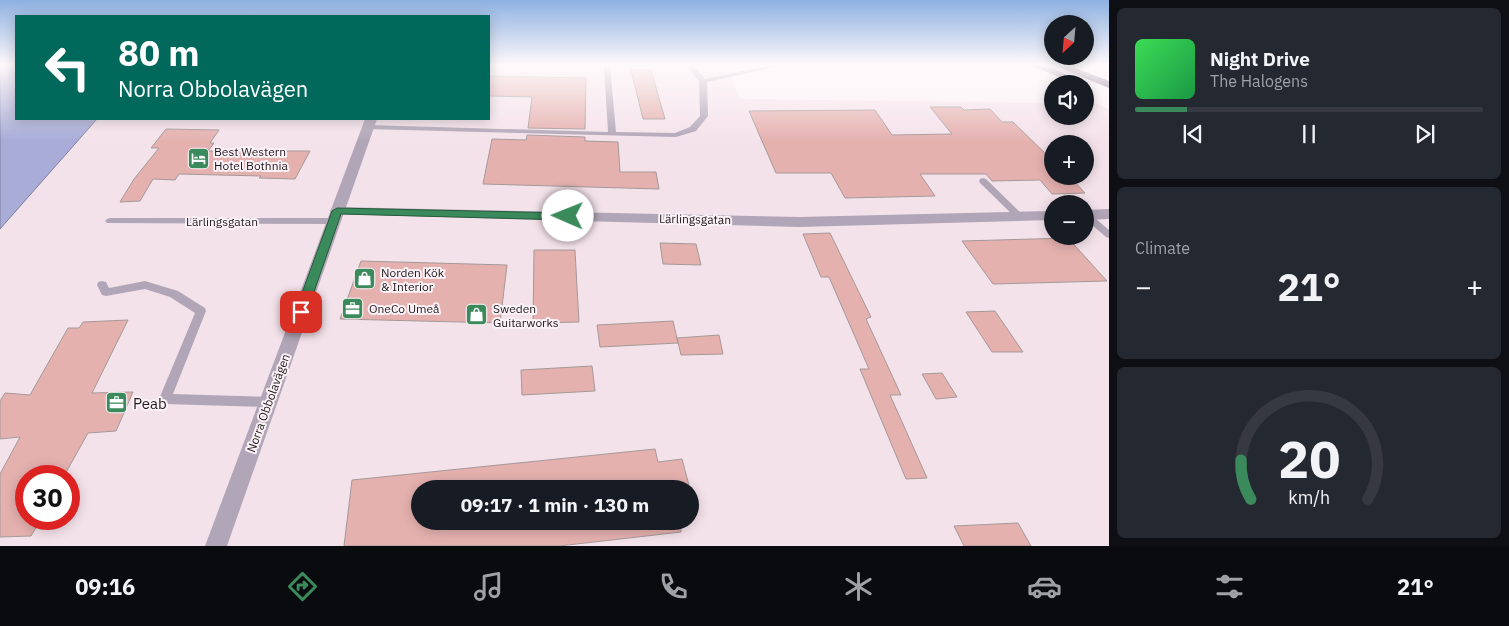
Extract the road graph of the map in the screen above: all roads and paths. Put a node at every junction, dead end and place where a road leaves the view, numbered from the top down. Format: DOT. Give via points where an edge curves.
graph roads {
  1 [pos="609,90"];
  2 [pos="703,90"];
  3 [pos="369,123"];
  4 [pos="612,134"];
  5 [pos="983,181"];
  6 [pos="1109,214"];
  7 [pos="1094,215"];
  8 [pos="335,216"];
  9 [pos="1044,216"];
  10 [pos="1020,217"];
  11 [pos="110,221"];
  12 [pos="1094,222"];
  13 [pos="1109,235"];
  14 [pos="102,285"];
  15 [pos="268,402"];
  16 [pos="216,546"];
  1 -- 4 [label="lane"];
  2 -- 4 [label="lane" via="704,116 693,129 676,135"];
  3 -- 4 [label="lane"];
  3 -- 8 [label="street, Norra Obbolavägen"];
  5 -- 10 [label="lane"];
  6 -- 7 [label="street"];
  8 -- 10 [label="street, Lärlingsgatan" via="799,222"];
  8 -- 11 [label="lane, Lärlingsgatan"];
  8 -- 15 [label="street, Norra Obbolavägen"];
  9 -- 10 [label="street, Lärlingsgatan"];
  12 -- 13 [label="lane"];
  14 -- 15 [label="lane" via="106,292 145,285 174,294 201,312 165,399"];
  15 -- 16 [label="street, Norra Obbolavägen"];
}
